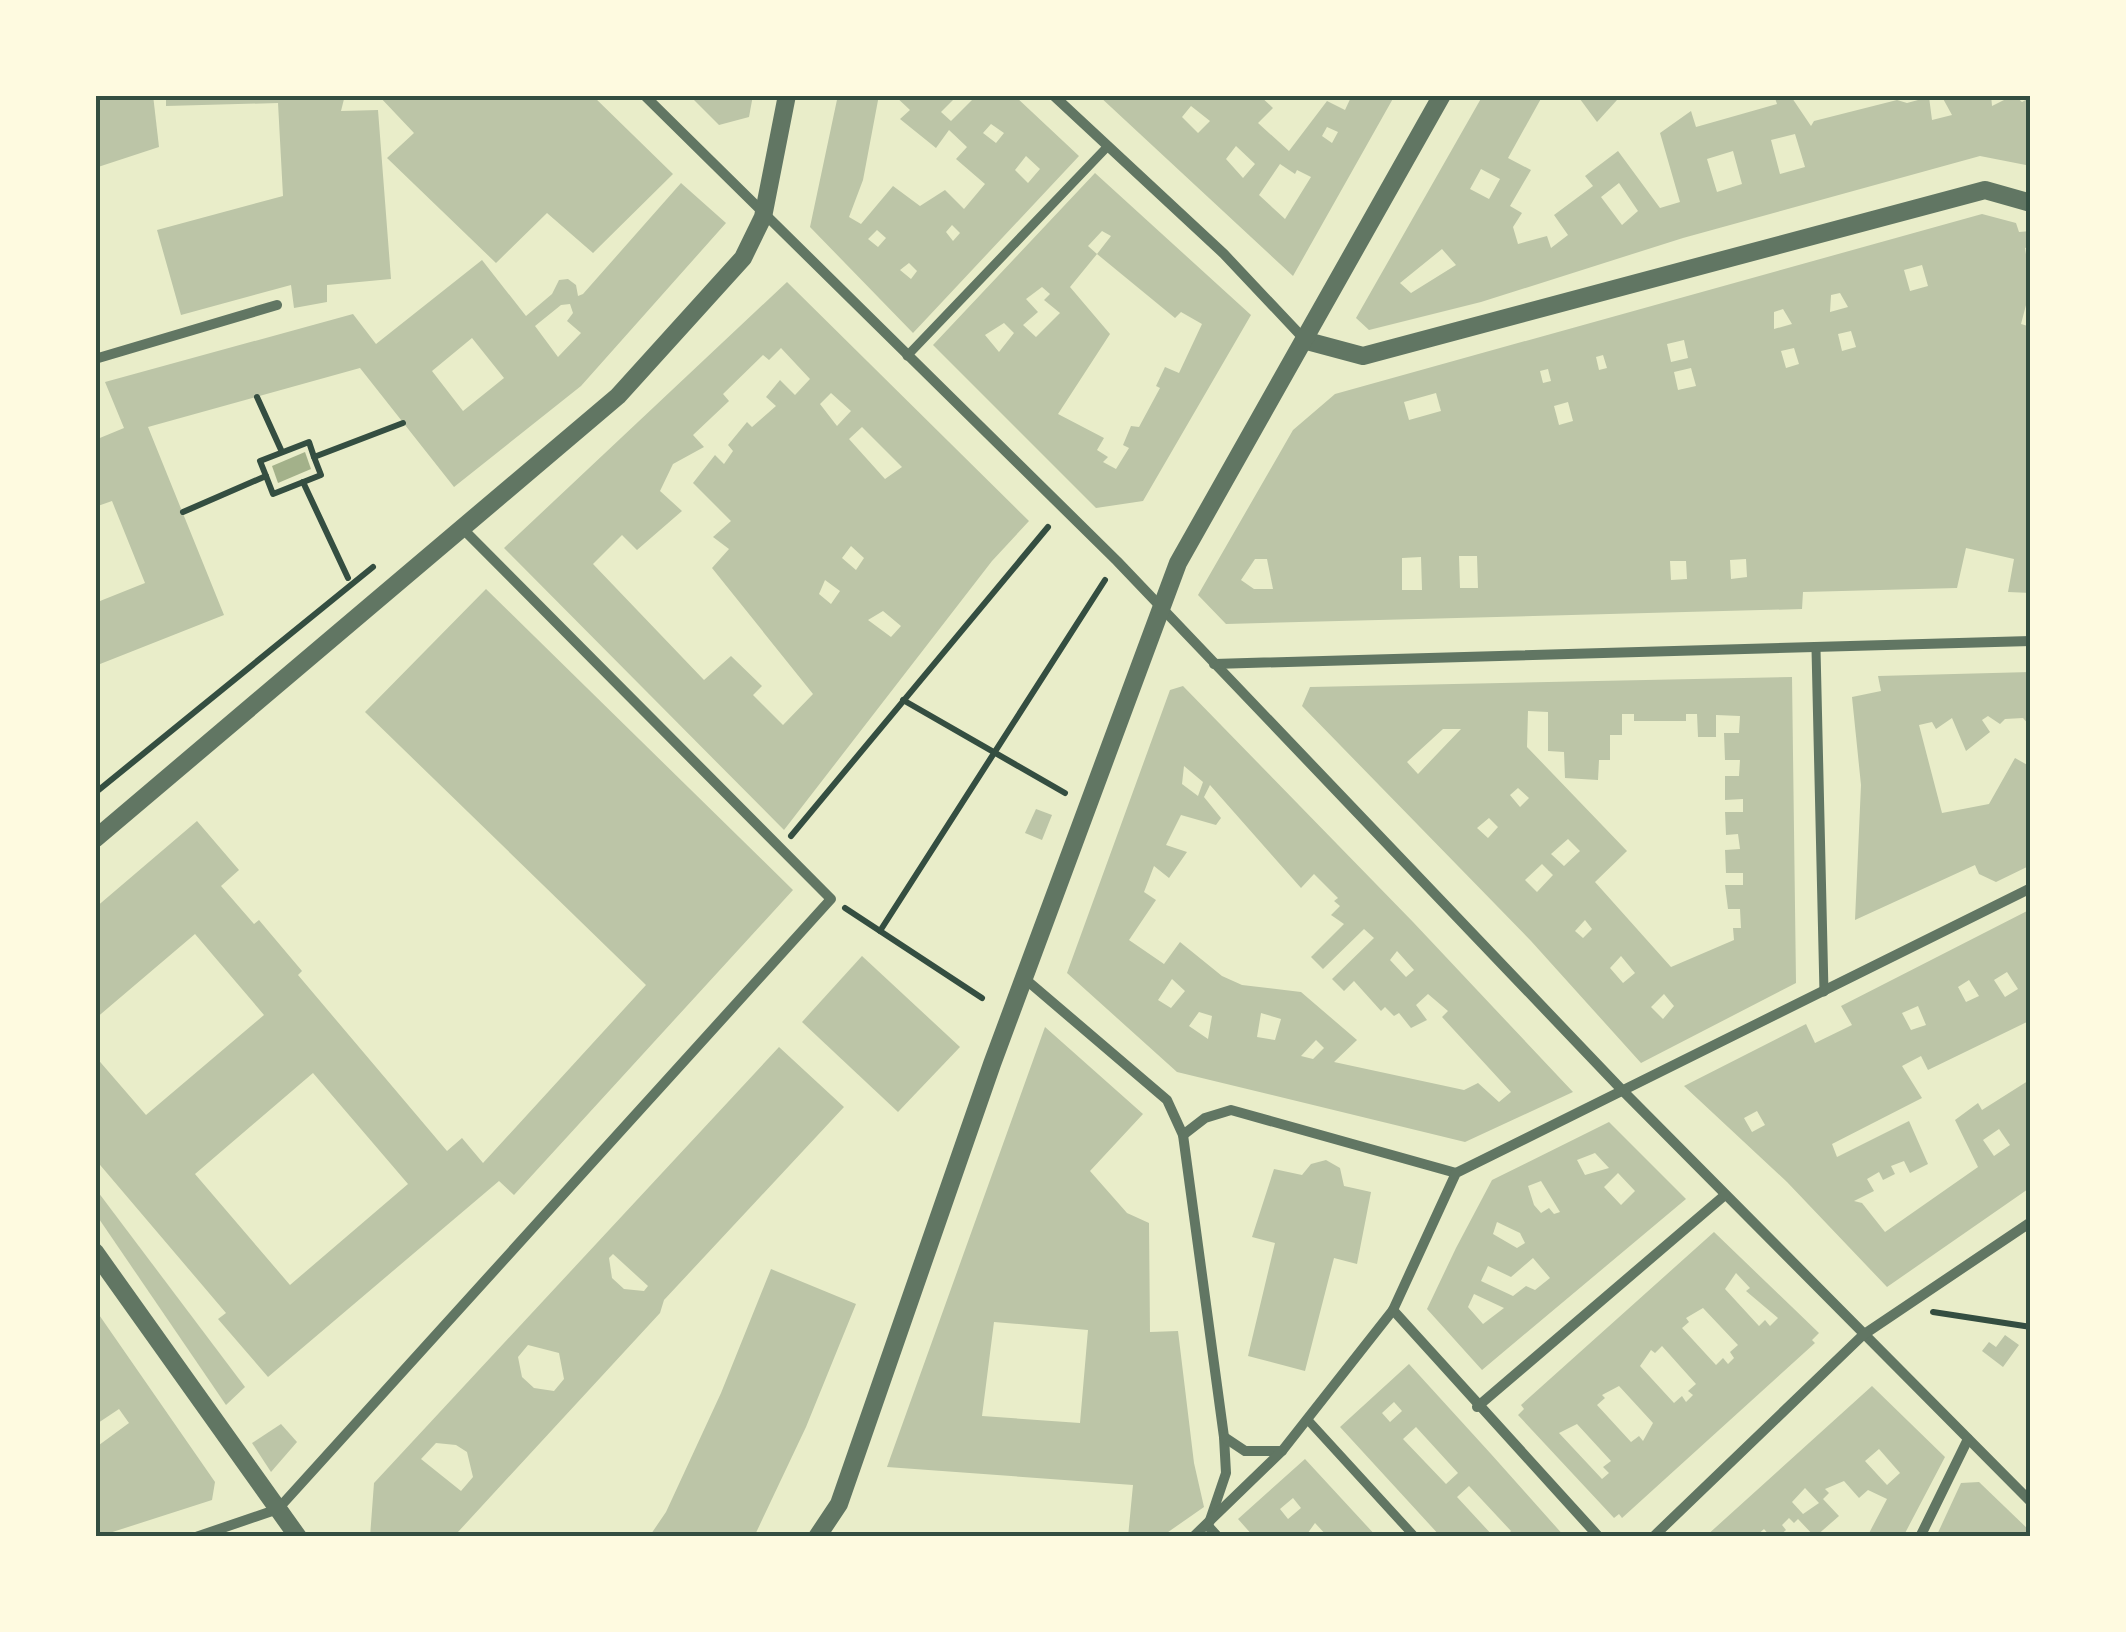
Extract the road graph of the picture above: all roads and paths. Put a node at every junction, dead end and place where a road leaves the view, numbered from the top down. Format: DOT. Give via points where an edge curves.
graph roads {
  1 [pos="644,95"];
  2 [pos="787,95"];
  3 [pos="1053,95"];
  4 [pos="1442,95"];
  5 [pos="1108,146"];
  6 [pos="2031,203"];
  7 [pos="763,217"];
  8 [pos="277,305"];
  9 [pos="1306,341"];
  10 [pos="906,356"];
  11 [pos="95,359"];
  12 [pos="257,397"];
  13 [pos="403,423"];
  14 [pos="282,452"];
  15 [pos="314,457"];
  16 [pos="266,476"];
  17 [pos="303,482"];
  18 [pos="183,512"];
  19 [pos="1048,526"];
  20 [pos="462,528"];
  21 [pos="380,562"];
  22 [pos="348,578"];
  23 [pos="1105,580"];
  24 [pos="1163,609"];
  25 [pos="2031,640"];
  26 [pos="1816,649"];
  27 [pos="1214,664"];
  28 [pos="903,700"];
  29 [pos="993,752"];
  30 [pos="1066,792"];
  31 [pos="95,794"];
  32 [pos="95,839"];
  33 [pos="780,848"];
  34 [pos="2031,888"];
  35 [pos="832,899"];
  36 [pos="880,931"];
  37 [pos="1024,978"];
  38 [pos="1824,992"];
  39 [pos="982,998"];
  40 [pos="1622,1090"];
  41 [pos="1184,1135"];
  42 [pos="1456,1173"];
  43 [pos="1725,1195"];
  44 [pos="2031,1222"];
  45 [pos="95,1252"];
  46 [pos="1905,1307"];
  47 [pos="1393,1310"];
  48 [pos="2031,1327"];
  49 [pos="1863,1336"];
  50 [pos="1478,1408"];
  51 [pos="1307,1419"];
  52 [pos="1224,1437"];
  53 [pos="1968,1439"];
  54 [pos="1282,1451"];
  55 [pos="2031,1502"];
  56 [pos="278,1509"];
  57 [pos="1208,1526"];
  58 [pos="196,1537"];
  59 [pos="298,1537"];
  60 [pos="817,1537"];
  61 [pos="1194,1537"];
  62 [pos="1218,1537"];
  63 [pos="1415,1537"];
  64 [pos="1599,1537"];
  65 [pos="1653,1537"];
  66 [pos="1920,1537"];
  1 -- 7 [label="street"];
  2 -- 7 [label="street"];
  3 -- 5 [label="street"];
  4 -- 9 [label="street"];
  5 -- 9 [label="street"];
  5 -- 10 [label="street"];
  6 -- 9 [label="street" via="1985,190 1364,356"];
  7 -- 10 [label="street"];
  7 -- 20 [label="street" via="731,272 618,396"];
  8 -- 11 [label="street"];
  9 -- 24 [label="street" via="1178,563"];
  10 -- 24 [label="street"];
  12 -- 14 [label="path"];
  13 -- 15 [label="path"];
  14 -- 15 [label="path" via="309,442"];
  14 -- 16 [label="path" via="260,461"];
  15 -- 17 [label="path" via="321,475"];
  16 -- 17 [label="path" via="273,494"];
  16 -- 18 [label="path"];
  17 -- 22 [label="path"];
  19 -- 28 [label="path"];
  20 -- 32 [label="street"];
  20 -- 33 [label="street"];
  21 -- 31 [label="path"];
  23 -- 29 [label="path"];
  24 -- 27 [label="street"];
  24 -- 37 [label="street"];
  25 -- 26 [label="street"];
  26 -- 27 [label="street"];
  26 -- 38 [label="street"];
  27 -- 40 [label="street"];
  28 -- 29 [label="path"];
  28 -- 33 [label="path"];
  29 -- 30 [label="path"];
  29 -- 36 [label="path"];
  33 -- 35 [label="street"];
  34 -- 38 [label="street"];
  35 -- 36 [label="path"];
  35 -- 56 [label="street"];
  36 -- 39 [label="path"];
  37 -- 41 [label="street" via="1167,1100"];
  37 -- 60 [label="street" via="838,1504"];
  38 -- 40 [label="street"];
  40 -- 42 [label="street"];
  40 -- 43 [label="street"];
  41 -- 42 [label="street" via="1205,1118 1231,1110"];
  41 -- 52 [label="street"];
  42 -- 47 [label="street"];
  43 -- 49 [label="street"];
  43 -- 50 [label="street"];
  44 -- 46 [label="street"];
  45 -- 56 [label="street"];
  46 -- 48 [label="path"];
  46 -- 49 [label="street"];
  47 -- 50 [label="street"];
  47 -- 51 [label="street"];
  49 -- 53 [label="street"];
  49 -- 65 [label="street"];
  50 -- 64 [label="street"];
  51 -- 54 [label="street"];
  51 -- 63 [label="street"];
  52 -- 54 [label="street" via="1246,1452"];
  52 -- 57 [label="street" via="1226,1472"];
  53 -- 55 [label="street"];
  53 -- 66 [label="street"];
  54 -- 57 [label="street"];
  56 -- 58 [label="street"];
  56 -- 59 [label="street"];
  57 -- 61 [label="street"];
  57 -- 62 [label="street"];
}
